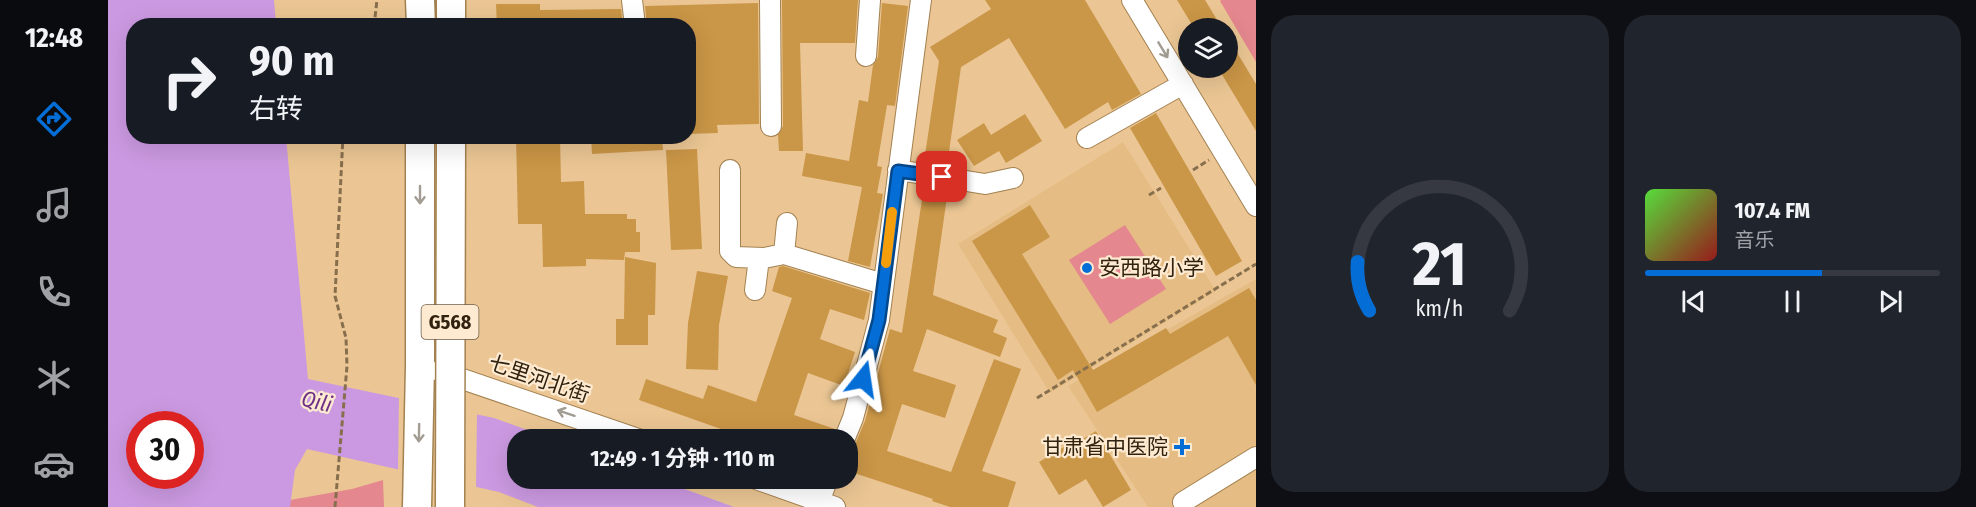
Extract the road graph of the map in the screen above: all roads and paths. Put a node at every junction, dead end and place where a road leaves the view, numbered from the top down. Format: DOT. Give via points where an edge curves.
graph roads {
  1 [pos="377,0"];
  2 [pos="420,0"];
  3 [pos="451,0"];
  4 [pos="465,0"];
  5 [pos="632,0"];
  6 [pos="770,0"];
  7 [pos="870,0"];
  8 [pos="921,0"];
  9 [pos="1132,0"];
  10 [pos="375,18"];
  11 [pos="421,18"];
  12 [pos="451,18"];
  13 [pos="465,18"];
  14 [pos="633,18"];
  15 [pos="866,56"];
  16 [pos="1183,84"];
  17 [pos="771,126"];
  18 [pos="1087,138"];
  19 [pos="342,144"];
  20 [pos="420,144"];
  21 [pos="451,144"];
  22 [pos="463,144"];
  23 [pos="730,170"];
  24 [pos="898,171"];
  25 [pos="1013,178"];
  26 [pos="1161,188"];
  27 [pos="1149,195"];
  28 [pos="1256,206"];
  29 [pos="787,223"];
  30 [pos="784,254"];
  31 [pos="759,258"];
  32 [pos="1256,264"];
  33 [pos="883,284"];
  34 [pos="755,290"];
  35 [pos="420,374"];
  36 [pos="459,376"];
  37 [pos="1037,398"];
  38 [pos="610,429"];
  39 [pos="848,429"];
  40 [pos="1256,457"];
  41 [pos="784,489"];
  42 [pos="828,489"];
  43 [pos="418,495"];
  44 [pos="1183,502"];
  45 [pos="827,504"];
  46 [pos="457,505"];
  47 [pos="335,507"];
  1 -- 10 [label="path"];
  2 -- 11 [label="highway"];
  3 -- 12 [label="highway"];
  4 -- 13 [label="street"];
  5 -- 14 [label="street"];
  6 -- 17 [label="street"];
  7 -- 15 [label="street"];
  8 -- 24 [label="street"];
  9 -- 16 [label="street, one-way"];
  16 -- 18 [label="street"];
  16 -- 28 [label="street"];
  19 -- 47 [label="path" via="335,296 346,338 347,366"];
  20 -- 35 [label="highway, G568, one-way"];
  21 -- 46 [label="highway, G568, bridge"];
  22 -- 36 [label="street"];
  23 -- 31 [label="street" via="730,251 736,257"];
  24 -- 25 [label="street" via="985,184"];
  24 -- 33 [label="street"];
  26 -- 27 [label="path"];
  29 -- 30 [label="street"];
  30 -- 31 [label="street"];
  30 -- 33 [label="street"];
  31 -- 34 [label="street"];
  32 -- 37 [label="path"];
  33 -- 39 [label="street" via="879,320"];
  35 -- 36 [label="street, 七里河北街"];
  35 -- 43 [label="highway, G568, one-way"];
  38 -- 36 [label="street, 七里河北街, one-way"];
  36 -- 46 [label="street"];
  40 -- 44 [label="street"];
  41 -- 45 [label="street"];
  42 -- 45 [label="street"];
}
